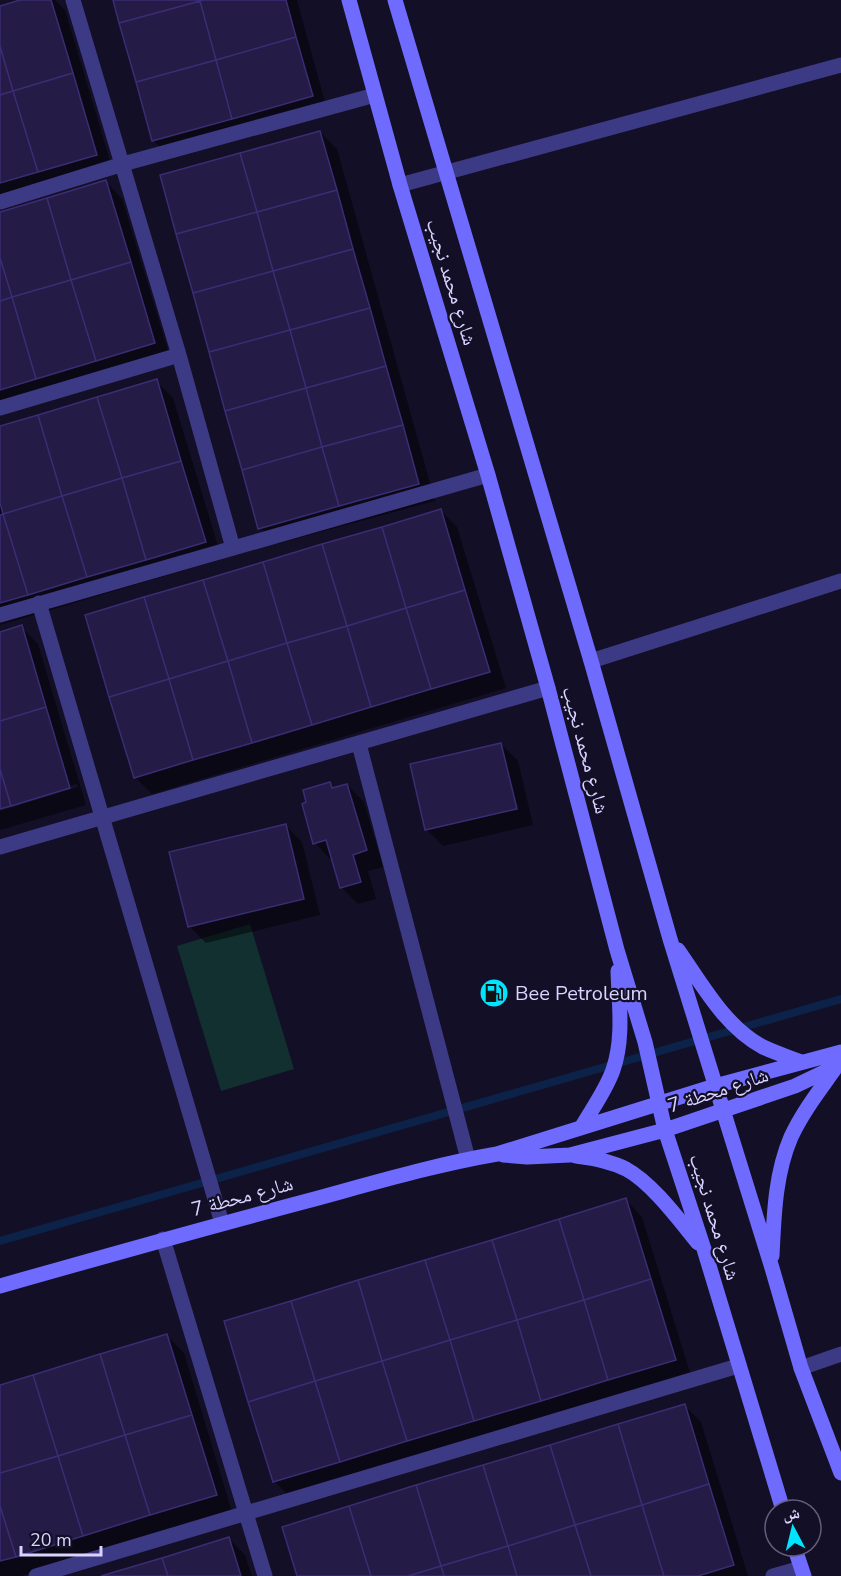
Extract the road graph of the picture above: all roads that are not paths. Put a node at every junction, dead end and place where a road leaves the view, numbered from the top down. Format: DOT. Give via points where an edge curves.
graph roads {
  1 [pos="73,0"];
  2 [pos="349,0"];
  3 [pos="395,0"];
  4 [pos="841,65"];
  5 [pos="375,95"];
  6 [pos="123,164"];
  7 [pos="446,172"];
  8 [pos="400,184"];
  9 [pos="0,202"];
  10 [pos="179,354"];
  11 [pos="0,408"];
  12 [pos="488,475"];
  13 [pos="233,548"];
  14 [pos="841,581"];
  15 [pos="39,603"];
  16 [pos="0,615"];
  17 [pos="591,660"];
  18 [pos="548,688"];
  19 [pos="359,744"];
  20 [pos="103,817"];
  21 [pos="0,848"];
  22 [pos="670,939"];
  23 [pos="617,950"];
  24 [pos="841,1052"];
  25 [pos="801,1062"];
  26 [pos="838,1066"];
  27 [pos="715,1086"];
  28 [pos="658,1105"];
  29 [pos="723,1111"];
  30 [pos="581,1128"];
  31 [pos="665,1130"];
  32 [pos="497,1154"];
  33 [pos="570,1155"];
  34 [pos="468,1159"];
  35 [pos="222,1223"];
  36 [pos="163,1239"];
  37 [pos="704,1250"];
  38 [pos="772,1268"];
  39 [pos="0,1286"];
  40 [pos="841,1354"];
  41 [pos="738,1366"];
  42 [pos="801,1368"];
  43 [pos="841,1473"];
  44 [pos="779,1498"];
  45 [pos="246,1513"];
  46 [pos="802,1572"];
  47 [pos="36,1576"];
  48 [pos="265,1576"];
  49 [pos="773,1576"];
  1 -- 6 [label="street"];
  2 -- 5 [label="main road, شارع محمد نجيب"];
  3 -- 7 [label="main road, شارع محمد نجيب"];
  4 -- 7 [label="street"];
  5 -- 6 [label="street"];
  5 -- 8 [label="main road, شارع محمد نجيب"];
  6 -- 9 [label="street"];
  6 -- 10 [label="street"];
  7 -- 8 [label="street"];
  7 -- 17 [label="main road, شارع محمد نجيب"];
  8 -- 12 [label="main road, شارع محمد نجيب"];
  10 -- 11 [label="street"];
  10 -- 13 [label="street"];
  12 -- 13 [label="street"];
  12 -- 18 [label="main road, شارع محمد نجيب"];
  13 -- 15 [label="street"];
  14 -- 17 [label="street"];
  15 -- 16 [label="street"];
  15 -- 20 [label="street"];
  17 -- 22 [label="main road, شارع محمد نجيب"];
  18 -- 19 [label="street"];
  18 -- 23 [label="main road, شارع محمد نجيب"];
  19 -- 20 [label="street"];
  19 -- 34 [label="street"];
  20 -- 21 [label="street"];
  20 -- 35 [label="street"];
  22 -- 25 [label="main road" via="736,1027 763,1047"];
  22 -- 27 [label="main road, شارع محمد نجيب"];
  23 -- 28 [label="main road, شارع محمد نجيب" via="645,1042"];
  23 -- 30 [label="main road" via="618,1047 603,1091"];
  24 -- 25 [label="main road, شارع محطة 7"];
  25 -- 27 [label="main road, شارع محطة 7"];
  26 -- 29 [label="main road, شارع محطة 7"];
  26 -- 38 [label="main road" via="791,1138 775,1202"];
  27 -- 28 [label="main road, شارع محطة 7"];
  27 -- 29 [label="main road, شارع محمد نجيب"];
  28 -- 30 [label="main road, شارع محطة 7"];
  28 -- 31 [label="main road, شارع محمد نجيب"];
  29 -- 31 [label="main road, شارع محطة 7"];
  29 -- 38 [label="main road, شارع محمد نجيب"];
  30 -- 32 [label="main road, شارع محطة 7"];
  31 -- 33 [label="main road, شارع محطة 7"];
  31 -- 37 [label="main road, شارع محمد نجيب"];
  32 -- 33 [label="main road, شارع محطة 7"];
  32 -- 34 [label="main road, شارع محطة 7"];
  33 -- 37 [label="main road" via="628,1170 649,1186"];
  34 -- 35 [label="main road, شارع محطة 7"];
  35 -- 36 [label="main road, شارع محطة 7"];
  36 -- 39 [label="main road, شارع محطة 7"];
  36 -- 45 [label="street"];
  37 -- 41 [label="main road, شارع محمد نجيب"];
  38 -- 42 [label="main road, شارع محمد نجيب"];
  40 -- 42 [label="street"];
  41 -- 44 [label="main road, شارع محمد نجيب"];
  41 -- 45 [label="street"];
  42 -- 43 [label="main road, شارع محمد نجيب"];
  45 -- 47 [label="street"];
  45 -- 48 [label="street"];
  46 -- 49 [label="street"];
}
